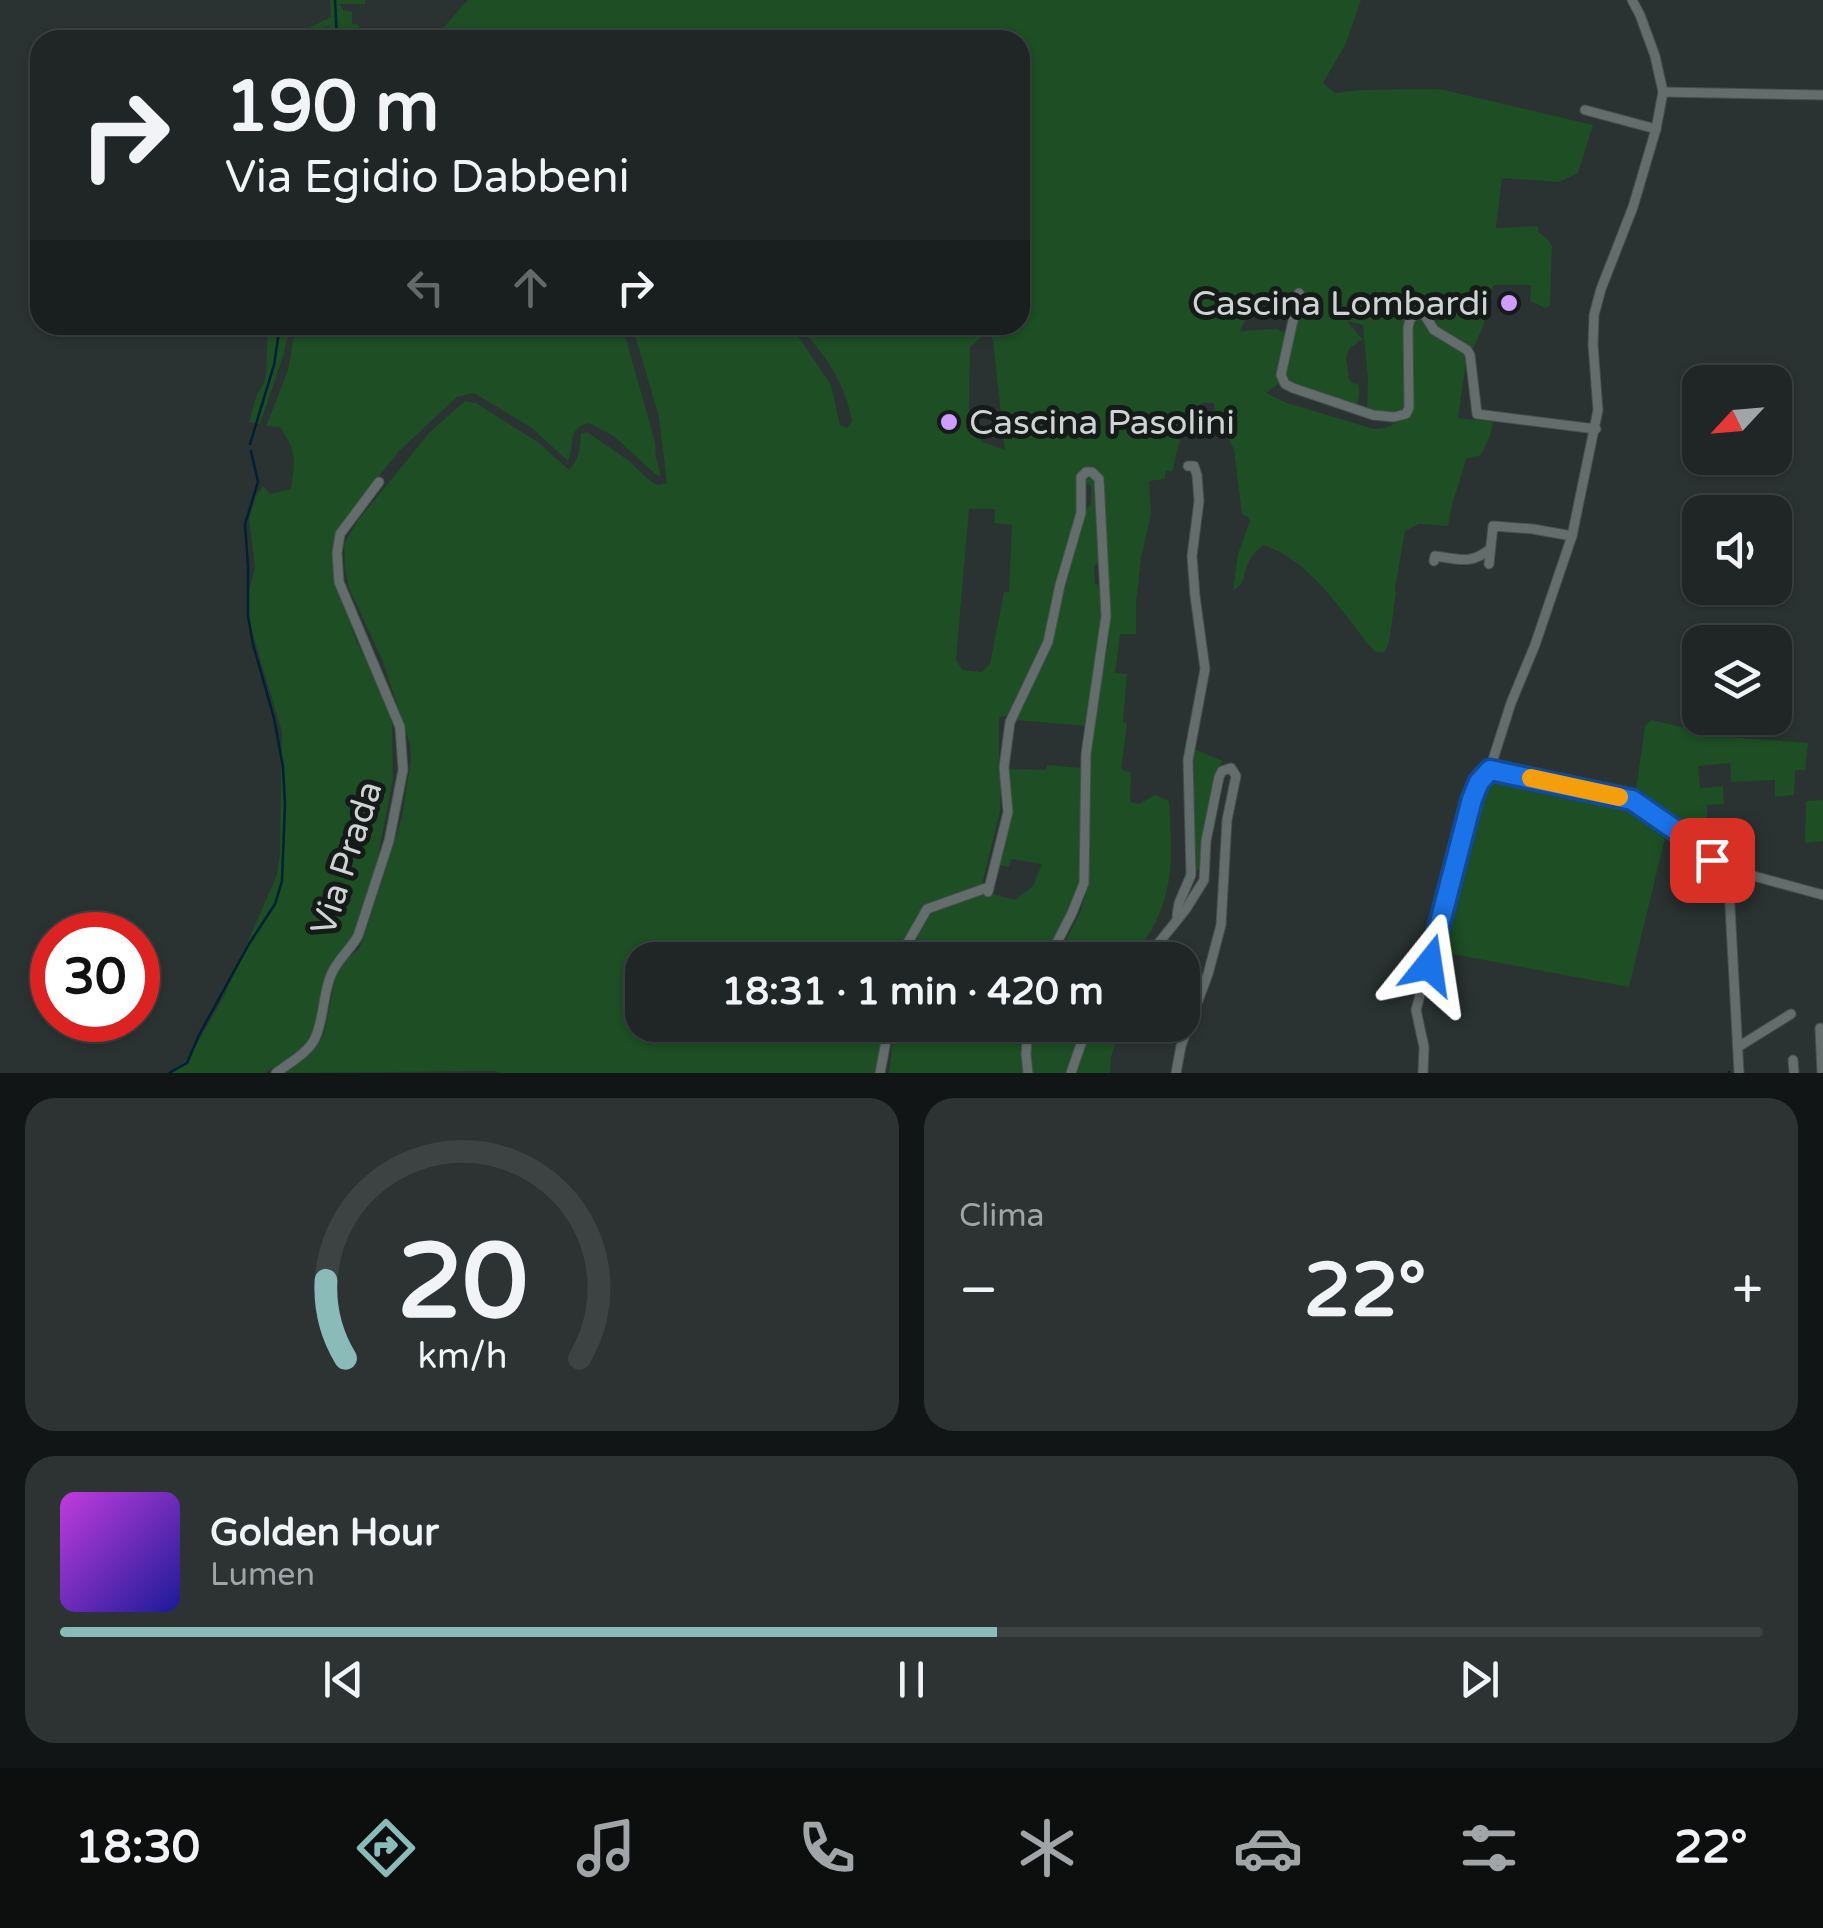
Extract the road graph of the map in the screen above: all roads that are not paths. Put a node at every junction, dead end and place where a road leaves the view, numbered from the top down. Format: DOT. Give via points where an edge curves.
graph roads {
  1 [pos="1632,0"];
  2 [pos="1664,92"];
  3 [pos="1823,95"];
  4 [pos="1585,110"];
  5 [pos="1656,129"];
  6 [pos="1299,293"];
  7 [pos="1596,429"];
  8 [pos="1188,466"];
  9 [pos="379,482"];
  10 [pos="1572,536"];
  11 [pos="1490,548"];
  12 [pos="1435,556"];
  13 [pos="1488,564"];
  14 [pos="1490,770"];
  15 [pos="1728,869"];
  16 [pos="1191,874"];
  17 [pos="1204,880"];
  18 [pos="1823,894"];
  19 [pos="1176,919"];
  20 [pos="908,942"];
  21 [pos="1057,942"];
  22 [pos="1159,942"];
  23 [pos="1791,1014"];
  24 [pos="1820,1028"];
  25 [pos="886,1042"];
  26 [pos="1027,1042"];
  27 [pos="1082,1042"];
  28 [pos="1738,1047"];
  29 [pos="1794,1060"];
  30 [pos="276,1073"];
  31 [pos="880,1073"];
  32 [pos="1028,1073"];
  33 [pos="1071,1073"];
  34 [pos="1176,1073"];
  35 [pos="1422,1073"];
  36 [pos="1739,1073"];
  37 [pos="1794,1073"];
  38 [pos="1822,1073"];
  1 -- 2 [label="street"];
  2 -- 3 [label="street"];
  2 -- 5 [label="street"];
  4 -- 5 [label="street"];
  5 -- 7 [label="street" via="1594,315"];
  6 -- 7 [label="street" via="1281,375 1285,384 1373,415 1406,414 1408,328 1416,314 1424,314 1434,330 1470,355 1477,414"];
  7 -- 10 [label="street"];
  8 -- 16 [label="street" via="1197,474 1192,556 1206,669 1188,760"];
  9 -- 30 [label="street, Via Prada" via="340,534 339,582 400,727 403,770 358,936 327,984 316,1038"];
  10 -- 11 [label="street" via="1493,526"];
  10 -- 14 [label="street"];
  11 -- 12 [label="street" via="1471,560"];
  11 -- 13 [label="street"];
  14 -- 15 [label="street" via="1632,800"];
  14 -- 35 [label="street" via="1472,799 1416,1010"];
  15 -- 18 [label="street"];
  15 -- 28 [label="street"];
  16 -- 17 [label="street"];
  16 -- 19 [label="street"];
  17 -- 19 [label="street"];
  17 -- 34 [label="street" via="1219,777 1231,768 1236,776 1221,924"];
  19 -- 22 [label="street"];
  20 -- 21 [label="street" via="928,909 988,889 1008,812 1004,766 1010,722 1048,642 1081,514 1081,477 1092,472 1099,479 1106,616 1086,754 1084,882"];
  23 -- 28 [label="street"];
  24 -- 38 [label="street"];
  25 -- 31 [label="street"];
  26 -- 32 [label="street"];
  27 -- 33 [label="street"];
  28 -- 36 [label="street"];
  29 -- 37 [label="street"];
}
